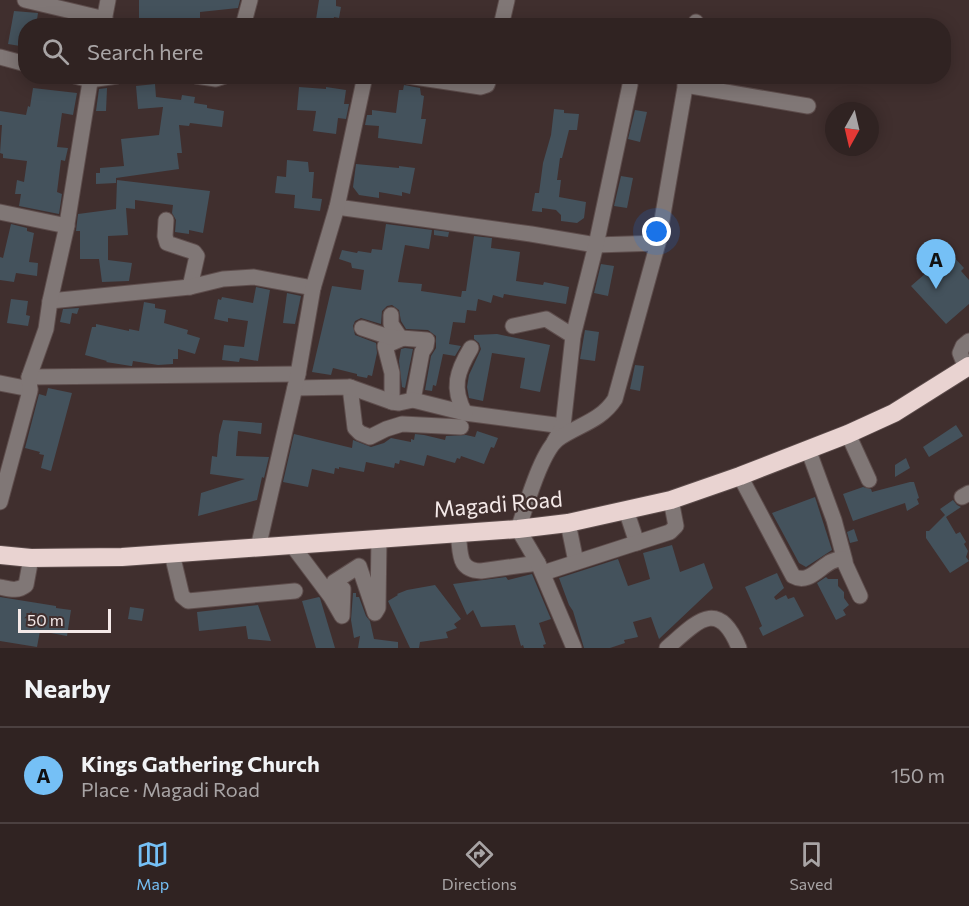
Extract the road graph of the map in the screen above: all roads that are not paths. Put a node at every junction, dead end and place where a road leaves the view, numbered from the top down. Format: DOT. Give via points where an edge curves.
graph roads {
  1 [pos="25,0"];
  2 [pos="108,0"];
  3 [pos="250,0"];
  4 [pos="507,0"];
  5 [pos="90,18"];
  6 [pos="105,18"];
  7 [pos="245,18"];
  8 [pos="503,18"];
  9 [pos="0,57"];
  10 [pos="18,62"];
  11 [pos="84,84"];
  12 [pos="363,84"];
  13 [pos="461,84"];
  14 [pos="488,84"];
  15 [pos="685,84"];
  16 [pos="701,84"];
  17 [pos="630,86"];
  18 [pos="808,106"];
  19 [pos="337,207"];
  20 [pos="0,212"];
  21 [pos="166,220"];
  22 [pos="67,226"];
  23 [pos="658,243"];
  24 [pos="596,245"];
  25 [pos="190,287"];
  26 [pos="313,288"];
  27 [pos="50,301"];
  28 [pos="391,315"];
  29 [pos="513,326"];
  30 [pos="362,328"];
  31 [pos="573,336"];
  32 [pos="401,339"];
  33 [pos="969,341"];
  34 [pos="471,348"];
  35 [pos="967,367"];
  36 [pos="296,381"];
  37 [pos="0,383"];
  38 [pos="29,383"];
  39 [pos="350,387"];
  40 [pos="401,402"];
  41 [pos="463,420"];
  42 [pos="402,424"];
  43 [pos="563,426"];
  44 [pos="848,434"];
  45 [pos="551,446"];
  46 [pos="808,449"];
  47 [pos="740,476"];
  48 [pos="869,480"];
  49 [pos="671,500"];
  50 [pos="0,502"];
  51 [pos="626,510"];
  52 [pos="568,523"];
  53 [pos="518,529"];
  54 [pos="458,533"];
  55 [pos="379,538"];
  56 [pos="637,543"];
  57 [pos="292,545"];
  58 [pos="258,548"];
  59 [pos="172,554"];
  60 [pos="0,555"];
  61 [pos="31,558"];
  62 [pos="845,561"];
  63 [pos="576,562"];
  64 [pos="540,568"];
  65 [pos="0,587"];
  66 [pos="295,591"];
  67 [pos="860,596"];
  68 [pos="574,648"];
  69 [pos="667,648"];
  70 [pos="739,648"];
  1 -- 5 [label="street"];
  2 -- 6 [label="street"];
  3 -- 7 [label="street"];
  4 -- 8 [label="street"];
  9 -- 10 [label="street"];
  11 -- 22 [label="street"];
  12 -- 19 [label="street"];
  13 -- 14 [label="street" via="481,87"];
  15 -- 23 [label="street"];
  16 -- 18 [label="street"];
  17 -- 24 [label="street"];
  19 -- 24 [label="street"];
  19 -- 26 [label="street"];
  20 -- 22 [label="street"];
  21 -- 25 [label="street" via="167,243 197,256"];
  22 -- 27 [label="street"];
  23 -- 24 [label="street"];
  23 -- 45 [label="street" via="615,399 608,410"];
  24 -- 31 [label="street"];
  25 -- 26 [label="street" via="254,277"];
  25 -- 27 [label="street"];
  26 -- 36 [label="street"];
  27 -- 38 [label="street" via="46,329"];
  28 -- 32 [label="street"];
  29 -- 31 [label="street" via="546,319"];
  30 -- 32 [label="street"];
  31 -- 43 [label="street"];
  32 -- 40 [label="street" via="386,346"];
  32 -- 40 [label="street" via="427,340"];
  33 -- 35 [label="street" via="960,353"];
  34 -- 41 [label="street" via="458,375 457,398"];
  35 -- 44 [label="highway, Magadi Road" via="894,413"];
  36 -- 38 [label="street"];
  36 -- 39 [label="street"];
  36 -- 58 [label="street"];
  37 -- 38 [label="street"];
  38 -- 50 [label="street"];
  39 -- 40 [label="street"];
  39 -- 42 [label="street" via="355,428 360,433 370,437"];
  40 -- 41 [label="street"];
  40 -- 42 [label="street"];
  41 -- 42 [label="street"];
  41 -- 43 [label="street"];
  43 -- 45 [label="street"];
  44 -- 46 [label="highway, Magadi Road"];
  44 -- 48 [label="street"];
  45 -- 53 [label="street"];
  46 -- 47 [label="highway, Magadi Road"];
  46 -- 62 [label="street"];
  47 -- 49 [label="highway, Magadi Road"];
  47 -- 62 [label="street" via="793,576 805,579 835,559"];
  49 -- 51 [label="highway, Magadi Road"];
  49 -- 56 [label="street" via="674,529"];
  51 -- 52 [label="highway, Magadi Road"];
  51 -- 56 [label="street"];
  52 -- 53 [label="highway, Magadi Road"];
  52 -- 63 [label="street"];
  53 -- 54 [label="highway, Magadi Road"];
  53 -- 64 [label="street"];
  54 -- 55 [label="highway, Magadi Road"];
  54 -- 64 [label="street" via="462,560 472,571"];
  55 -- 57 [label="highway, Magadi Road"];
  55 -- 57 [label="street" via="378,608 375,613 359,566 334,582 343,589 342,616"];
  56 -- 63 [label="street"];
  57 -- 58 [label="highway, Magadi Road"];
  58 -- 59 [label="highway, Magadi Road"];
  59 -- 61 [label="highway, Magadi Road"];
  59 -- 66 [label="street" via="182,596 188,601"];
  60 -- 61 [label="highway, Magadi Road"];
  61 -- 65 [label="street" via="26,585 14,590"];
  62 -- 67 [label="street"];
  63 -- 64 [label="street"];
  64 -- 68 [label="street"];
  69 -- 70 [label="street" via="704,618 715,617 723,622"];
}
